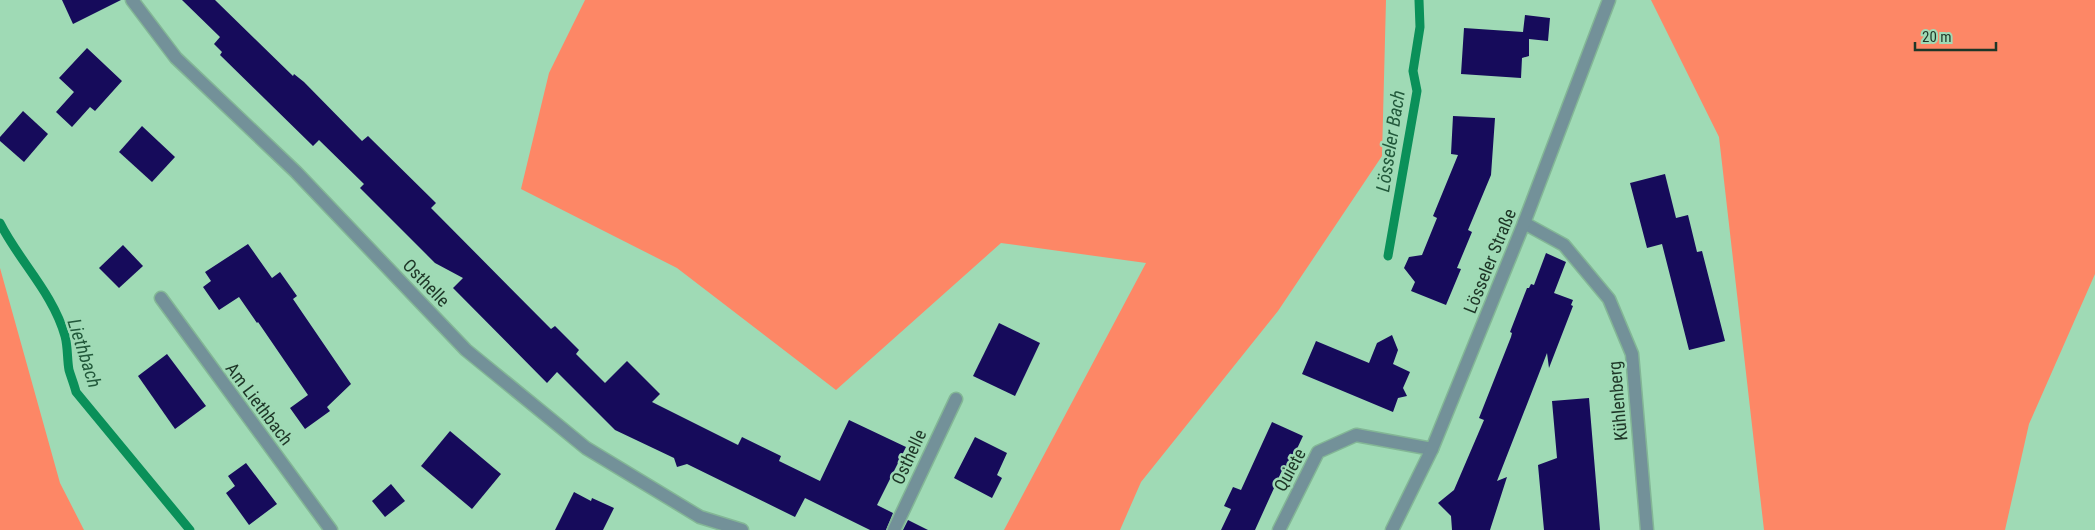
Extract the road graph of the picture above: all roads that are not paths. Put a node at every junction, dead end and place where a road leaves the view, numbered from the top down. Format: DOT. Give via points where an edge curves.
graph roads {
  1 [pos="132,0"];
  2 [pos="1609,0"];
  3 [pos="1524,224"];
  4 [pos="161,298"];
  5 [pos="956,399"];
  6 [pos="1432,449"];
  7 [pos="330,530"];
  8 [pos="742,530"];
  9 [pos="894,530"];
  10 [pos="1279,530"];
  11 [pos="1392,530"];
  12 [pos="1647,530"];
  1 -- 8 [label="street, Osthelle" via="176,58 296,172 466,350 586,448 700,517"];
  2 -- 3 [label="street, Lösseler Straße"];
  3 -- 6 [label="street, Lösseler Straße"];
  3 -- 12 [label="street, Kühlenberg" via="1564,245 1570,252 1609,299 1632,354"];
  4 -- 7 [label="street, Am Liethbach"];
  5 -- 9 [label="street, Osthelle"];
  6 -- 10 [label="street, Quiete" via="1356,435 1318,452"];
  6 -- 11 [label="street, Lösseler Straße"];
}
